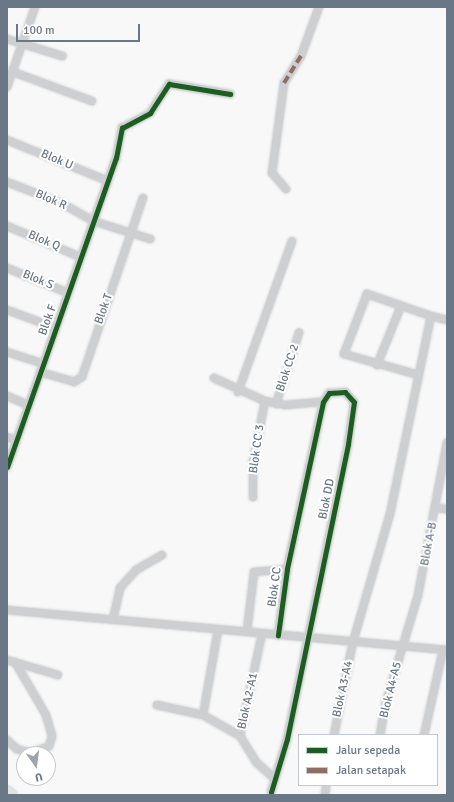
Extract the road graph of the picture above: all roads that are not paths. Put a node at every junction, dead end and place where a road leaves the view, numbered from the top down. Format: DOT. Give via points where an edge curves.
graph roads {
  1 [pos="319,7"];
  2 [pos="33,8"];
  3 [pos="7,39"];
  4 [pos="24,45"];
  5 [pos="62,56"];
  6 [pos="9,79"];
  7 [pos="230,94"];
  8 [pos="92,101"];
  9 [pos="7,140"];
  10 [pos="108,181"];
  11 [pos="7,182"];
  12 [pos="286,189"];
  13 [pos="143,198"];
  14 [pos="93,221"];
  15 [pos="7,226"];
  16 [pos="130,233"];
  17 [pos="150,239"];
  18 [pos="292,241"];
  19 [pos="80,257"];
  20 [pos="7,268"];
  21 [pos="68,293"];
  22 [pos="401,306"];
  23 [pos="7,310"];
  24 [pos="431,316"];
  25 [pos="447,320"];
  26 [pos="56,328"];
  27 [pos="299,333"];
  28 [pos="7,352"];
  29 [pos="377,365"];
  30 [pos="41,368"];
  31 [pos="418,375"];
  32 [pos="214,378"];
  33 [pos="238,392"];
  34 [pos="7,396"];
  35 [pos="265,402"];
  36 [pos="324,402"];
  37 [pos="276,404"];
  38 [pos="28,405"];
  39 [pos="11,438"];
  40 [pos="447,442"];
  41 [pos="7,467"];
  42 [pos="253,497"];
  43 [pos="436,508"];
  44 [pos="447,509"];
  45 [pos="162,555"];
  46 [pos="287,569"];
  47 [pos="7,610"];
  48 [pos="113,619"];
  49 [pos="218,630"];
  50 [pos="247,631"];
  51 [pos="262,634"];
  52 [pos="278,635"];
  53 [pos="308,639"];
  54 [pos="353,642"];
  55 [pos="403,645"];
  56 [pos="445,650"];
  57 [pos="11,661"];
  58 [pos="58,675"];
  59 [pos="157,705"];
  60 [pos="203,715"];
  61 [pos="334,734"];
  62 [pos="380,734"];
  63 [pos="424,734"];
  64 [pos="240,736"];
  65 [pos="7,740"];
  66 [pos="275,779"];
  67 [pos="7,792"];
  68 [pos="271,792"];
  69 [pos="11,795"];
  1 -- 12 [label="street" via="301,56 284,83 272,173"];
  2 -- 4 [label="street"];
  3 -- 4 [label="street"];
  4 -- 5 [label="street"];
  4 -- 6 [label="street"];
  6 -- 8 [label="street"];
  7 -- 10 [label="street, Blok F" via="167,85 150,113 122,128"];
  9 -- 10 [label="street, Blok U"];
  10 -- 14 [label="street, Blok F"];
  11 -- 14 [label="street, Blok R" via="61,203"];
  13 -- 16 [label="street, Blok T"];
  14 -- 16 [label="street, Blok R"];
  14 -- 19 [label="street, Blok F"];
  15 -- 19 [label="street, Blok Q"];
  16 -- 17 [label="street, Blok R"];
  16 -- 30 [label="street, Blok T" via="82,377 74,382"];
  18 -- 33 [label="street"];
  19 -- 21 [label="street, Blok F"];
  20 -- 21 [label="street, Blok S"];
  21 -- 26 [label="street, Blok F"];
  22 -- 24 [label="street"];
  22 -- 29 [label="street"];
  22 -- 29 [label="street" via="372,294 363,297 344,354"];
  23 -- 26 [label="street"];
  24 -- 25 [label="street"];
  24 -- 31 [label="street, Blok A3-A4"];
  26 -- 30 [label="street, Blok F"];
  27 -- 37 [label="street, Blok CC 2"];
  28 -- 30 [label="street, Blok T"];
  29 -- 31 [label="street"];
  30 -- 38 [label="street, Blok F"];
  31 -- 54 [label="street, Blok A3-A4" via="390,514"];
  32 -- 33 [label="street"];
  33 -- 35 [label="street"];
  34 -- 38 [label="street"];
  35 -- 37 [label="street"];
  35 -- 42 [label="street, Blok CC 3" via="253,462"];
  36 -- 37 [label="street"];
  36 -- 46 [label="street, Blok CC"];
  36 -- 53 [label="street, Blok DD" via="329,393 338,390 354,402"];
  38 -- 39 [label="street, Blok F"];
  39 -- 41 [label="street, Blok F"];
  40 -- 43 [label="street, Blok A-B"];
  43 -- 44 [label="street"];
  43 -- 55 [label="street, Blok A-B" via="418,595"];
  45 -- 48 [label="street" via="136,570 120,588"];
  46 -- 50 [label="street" via="254,572"];
  46 -- 52 [label="street, Blok CC"];
  47 -- 48 [label="street"];
  48 -- 49 [label="street"];
  49 -- 50 [label="street"];
  49 -- 60 [label="street"];
  50 -- 51 [label="street"];
  51 -- 52 [label="street"];
  51 -- 64 [label="street, Blok A2-A1"];
  52 -- 53 [label="street"];
  53 -- 54 [label="street"];
  53 -- 66 [label="street"];
  54 -- 55 [label="street"];
  54 -- 61 [label="street, Blok A3-A4"];
  55 -- 56 [label="street"];
  55 -- 62 [label="street, Blok A4-A5"];
  56 -- 63 [label="street"];
  57 -- 58 [label="street"];
  57 -- 65 [label="street" via="46,715 52,736 49,746 31,753 17,749"];
  59 -- 60 [label="street"];
  60 -- 64 [label="street"];
  64 -- 66 [label="street, Blok A2-A1" via="256,762"];
  66 -- 68 [label="street"];
  67 -- 69 [label="main road"];
}
